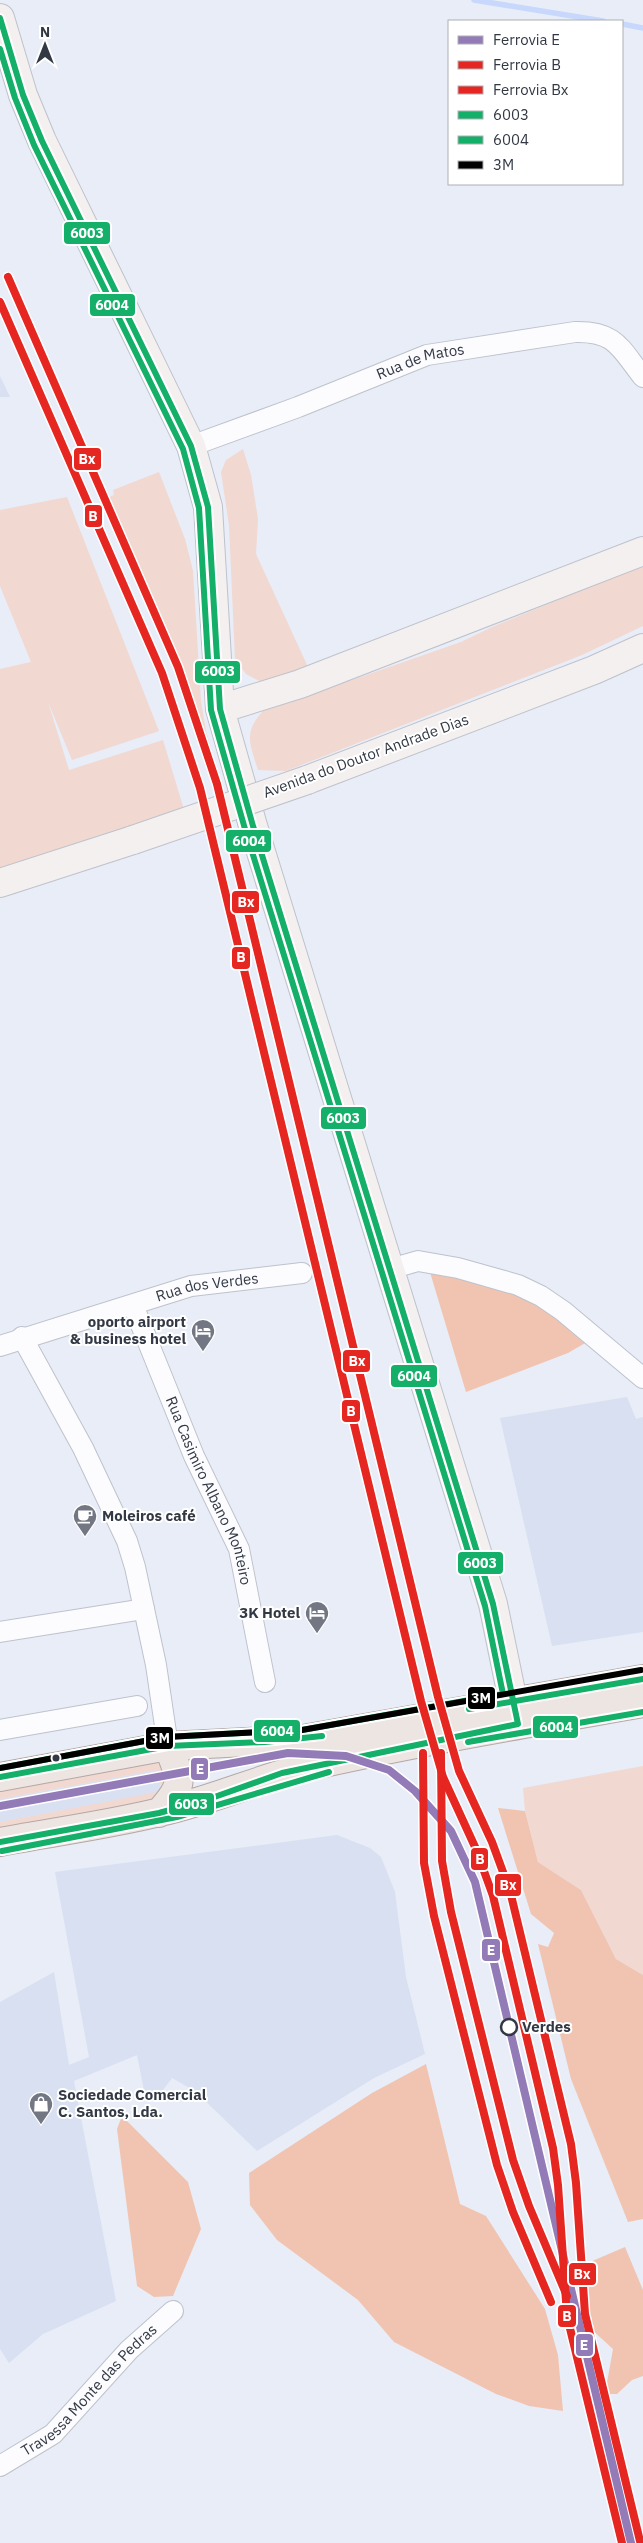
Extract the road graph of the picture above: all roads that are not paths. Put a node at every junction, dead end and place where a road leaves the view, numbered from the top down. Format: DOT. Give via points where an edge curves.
graph roads {
  1 [pos="0,18"];
  2 [pos="643,377"];
  3 [pos="191,446"];
  4 [pos="643,551"];
  5 [pos="643,648"];
  6 [pos="220,710"];
  7 [pos="0,883"];
  8 [pos="390,1269"];
  9 [pos="302,1273"];
  10 [pos="133,1305"];
  11 [pos="22,1337"];
  12 [pos="0,1346"];
  13 [pos="643,1378"];
  14 [pos="144,1609"];
  15 [pos="0,1632"];
  16 [pos="643,1678"];
  17 [pos="265,1682"];
  18 [pos="643,1703"];
  19 [pos="137,1706"];
  20 [pos="515,1713"];
  21 [pos="0,1730"];
  22 [pos="168,1746"];
  23 [pos="0,1777"];
  24 [pos="159,1813"];
  25 [pos="0,1842"];
  26 [pos="173,2311"];
  27 [pos="0,2466"];
  1 -- 3 [label="main road" via="23,94 42,141"];
  2 -- 3 [label="street, Rua de Matos" via="614,340 595,332 575,332 427,355 298,408"];
  3 -- 6 [label="main road" via="208,507"];
  4 -- 6 [label="main road" via="318,677"];
  5 -- 7 [label="main road, Avenida do Doutor Andrade Dias, bridge" via="594,670 307,780"];
  6 -- 8 [label="main road"];
  8 -- 13 [label="street" via="418,1261 488,1275 518,1285 563,1311"];
  8 -- 20 [label="main road" via="494,1604"];
  9 -- 10 [label="street, Rua dos Verdes" via="191,1286"];
  10 -- 11 [label="street, Rua dos Verdes"];
  10 -- 17 [label="street, Rua Casimiro Albano Monteiro" via="194,1456 239,1548"];
  11 -- 12 [label="street, Rua dos Verdes"];
  11 -- 14 [label="street" via="83,1448 127,1541"];
  14 -- 15 [label="street"];
  14 -- 22 [label="street" via="158,1674"];
  16 -- 20 [label="main road"];
  18 -- 20 [label="main road"];
  19 -- 21 [label="street"];
  20 -- 22 [label="main road" via="303,1739"];
  20 -- 24 [label="main road" via="291,1771"];
  22 -- 23 [label="main road"];
  22 -- 24 [label="main road" via="179,1786"];
  24 -- 25 [label="main road"];
  26 -- 27 [label="street, Travessa Monte das Pedras" via="129,2350 53,2434"];
}
